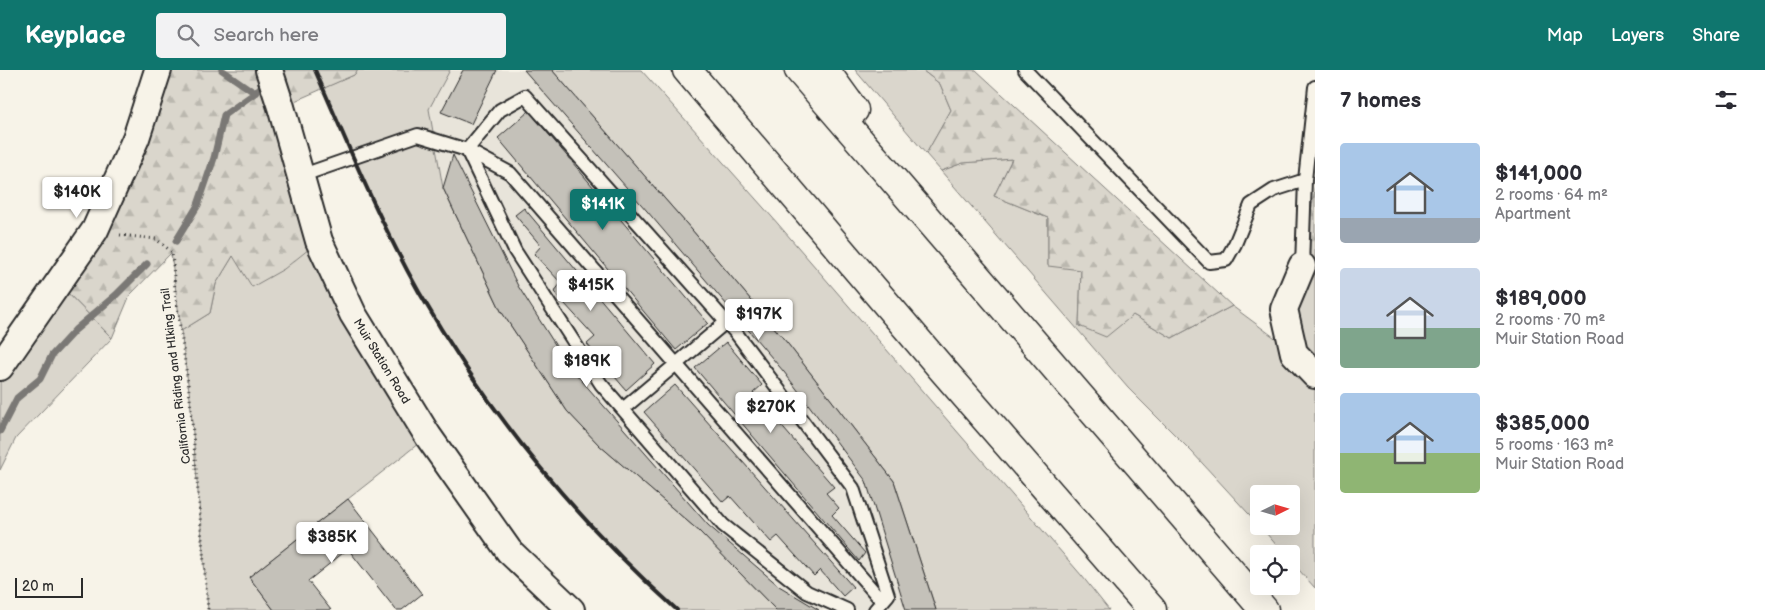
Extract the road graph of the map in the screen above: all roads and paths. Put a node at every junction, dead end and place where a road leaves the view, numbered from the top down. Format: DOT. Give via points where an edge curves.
graph roads {
  1 [pos="158,70"];
  2 [pos="269,70"];
  3 [pos="687,70"];
  4 [pos="799,70"];
  5 [pos="826,70"];
  6 [pos="1025,70"];
  7 [pos="1315,88"];
  8 [pos="466,150"];
  9 [pos="300,176"];
  10 [pos="1305,180"];
  11 [pos="95,230"];
  12 [pos="952,248"];
  13 [pos="1302,266"];
  14 [pos="726,322"];
  15 [pos="676,364"];
  16 [pos="0,367"];
  17 [pos="1315,375"];
  18 [pos="623,409"];
  19 [pos="1145,604"];
  20 [pos="879,606"];
  21 [pos="1262,606"];
  22 [pos="208,610"];
  23 [pos="571,610"];
  24 [pos="847,610"];
  1 -- 11 [label="street" via="136,138"];
  2 -- 9 [label="street, Muir Station Road"];
  3 -- 19 [label="highway"];
  4 -- 12 [label="highway"];
  5 -- 12 [label="highway"];
  6 -- 10 [label="lane" via="1208,262 1226,260 1251,204 1274,190"];
  7 -- 10 [label="lane"];
  8 -- 9 [label="lane" via="418,135"];
  8 -- 14 [label="lane" via="500,110 525,96"];
  8 -- 15 [label="lane" via="510,174"];
  8 -- 18 [label="lane" via="515,251 601,384"];
  9 -- 23 [label="street, Muir Station Road" via="318,241 353,314 428,436 509,552"];
  10 -- 13 [label="lane"];
  11 -- 16 [label="street"];
  11 -- 22 [label="path, California Riding and HIking Trail" via="156,239 172,252 190,398"];
  12 -- 21 [label="highway"];
  13 -- 17 [label="street" via="1284,309 1294,353"];
  14 -- 15 [label="lane"];
  14 -- 20 [label="lane" via="853,488 888,595"];
  15 -- 18 [label="lane"];
  15 -- 20 [label="lane"];
  18 -- 24 [label="lane" via="724,525 808,592"];
}
